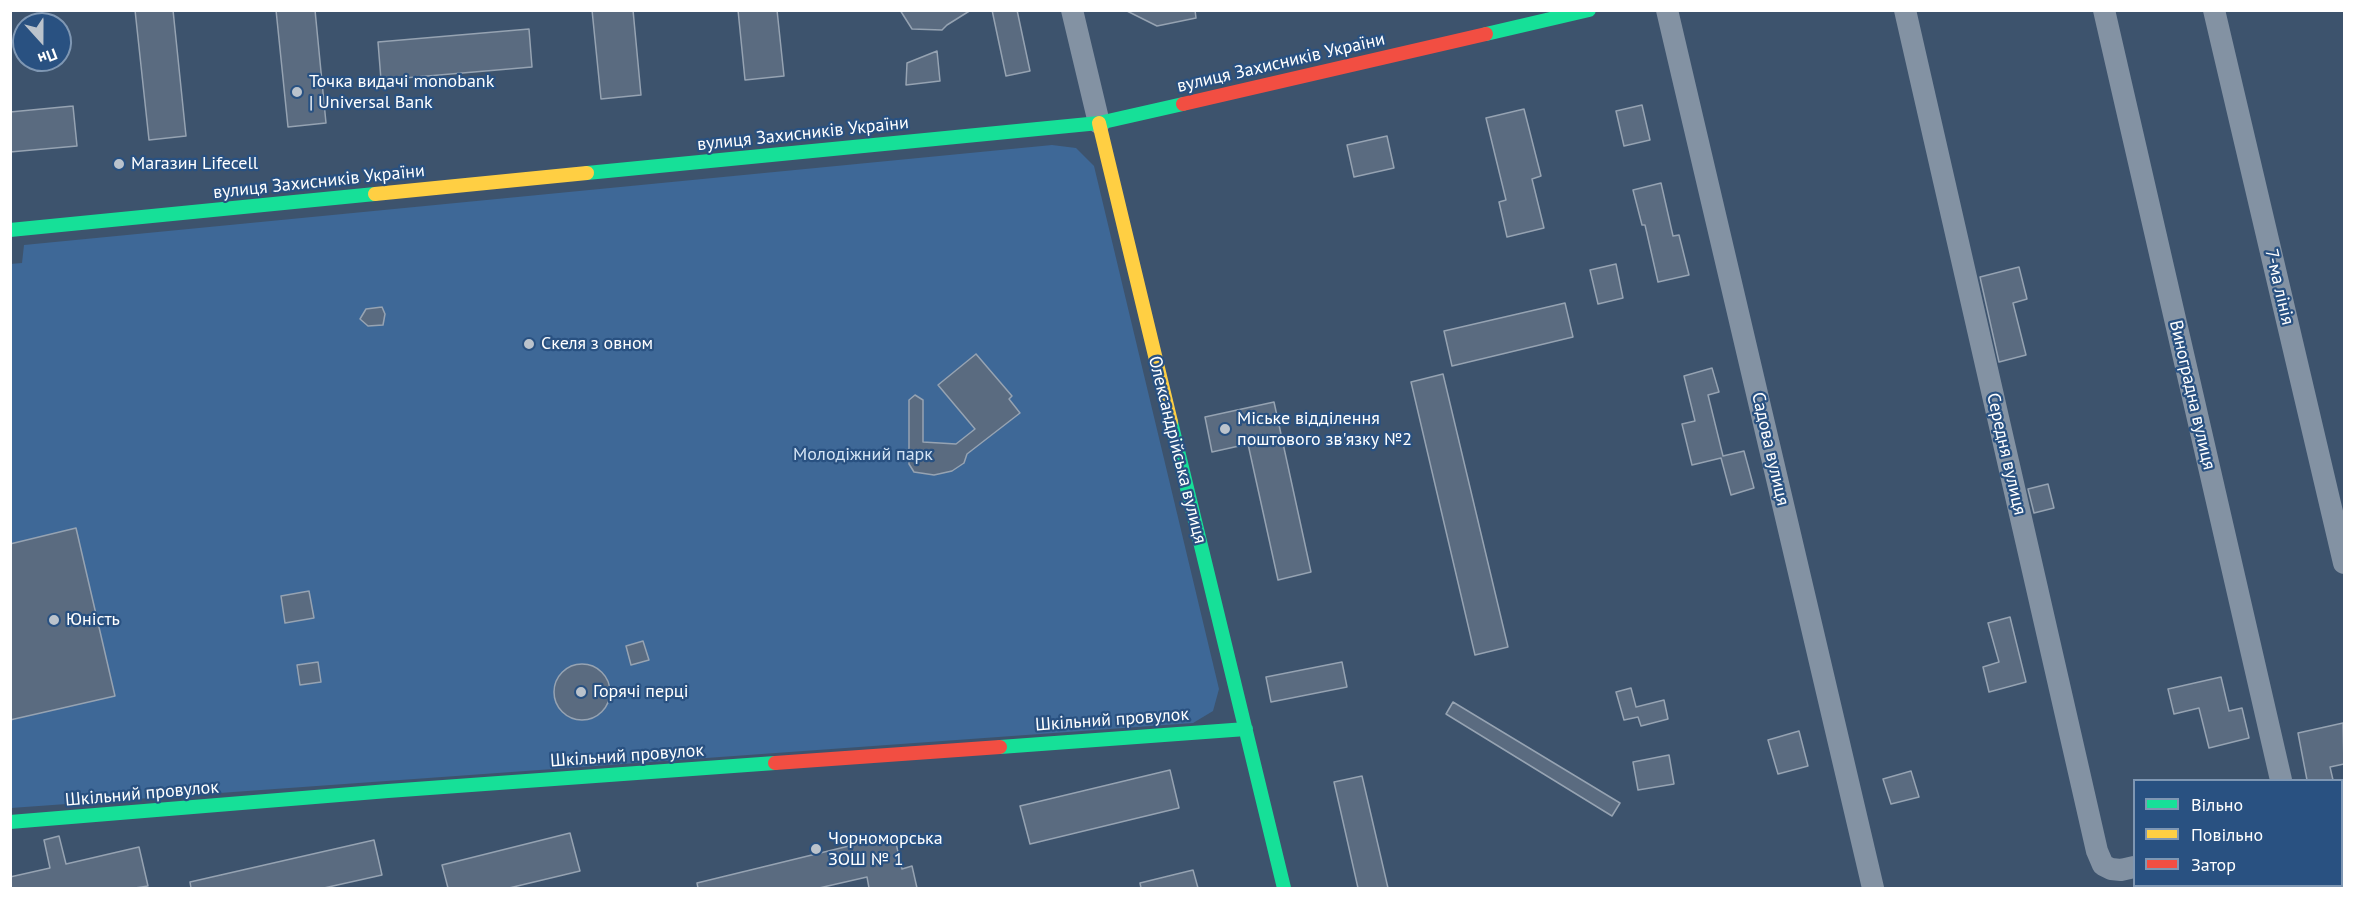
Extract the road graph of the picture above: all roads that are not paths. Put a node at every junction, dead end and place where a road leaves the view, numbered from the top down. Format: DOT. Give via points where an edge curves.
graph roads {
  1 [pos="1072,10"];
  2 [pos="1589,10"];
  3 [pos="1667,10"];
  4 [pos="1905,10"];
  5 [pos="2104,10"];
  6 [pos="2214,10"];
  7 [pos="1099,123"];
  8 [pos="10,230"];
  9 [pos="2344,564"];
  10 [pos="1246,729"];
  11 [pos="2281,779"];
  12 [pos="10,822"];
  13 [pos="2133,867"];
  14 [pos="1284,888"];
  15 [pos="1873,888"];
  1 -- 7 [label="street, Олександрійська вулиця"];
  2 -- 7 [label="main road, вулиця Захисників України"];
  3 -- 15 [label="street, Садова вулиця"];
  4 -- 13 [label="street, Середня вулиця" via="2097,851 2103,865 2111,869"];
  5 -- 11 [label="street, Виноградна вулиця"];
  6 -- 9 [label="street, 7-ма лінія"];
  7 -- 8 [label="main road, вулиця Захисників України"];
  7 -- 10 [label="main road, Олександрійська вулиця"];
  10 -- 12 [label="main road, Шкільний провулок"];
  10 -- 14 [label="main road, Олександрійська вулиця"];
}
